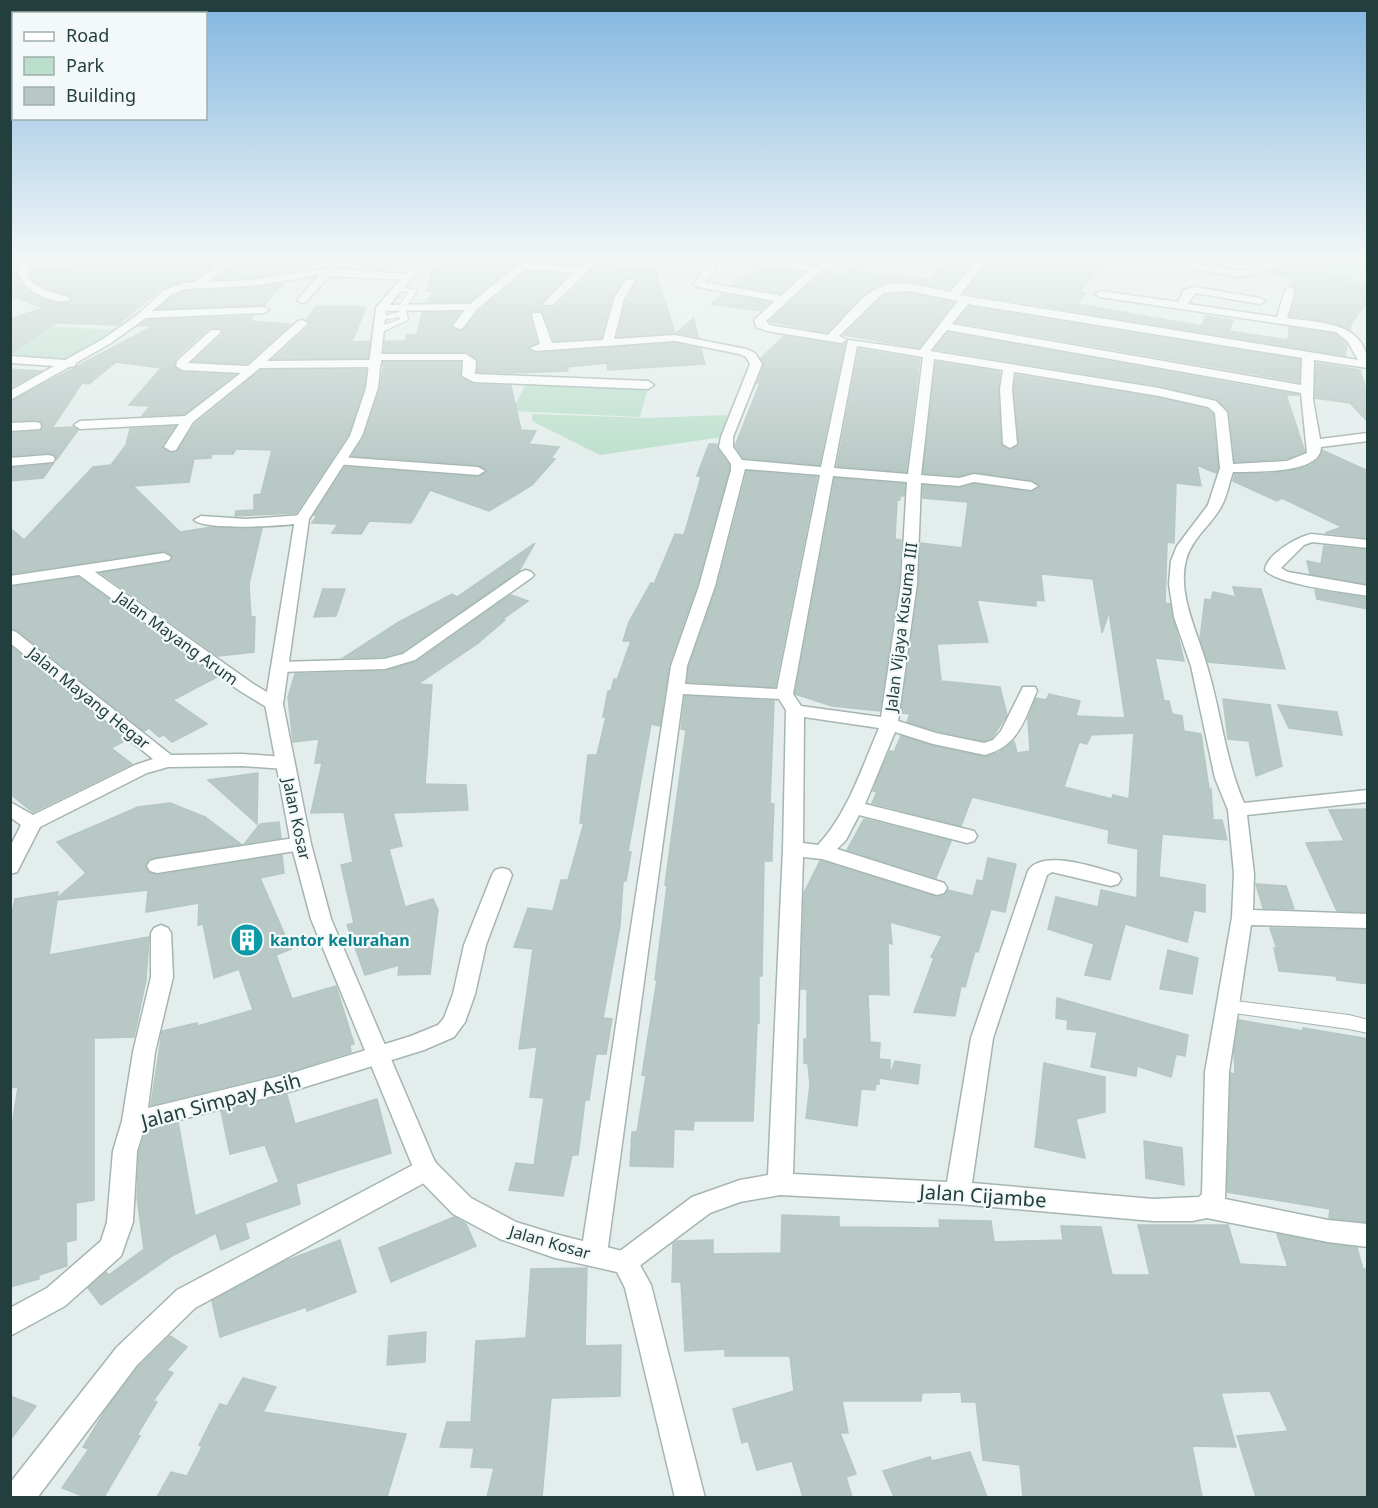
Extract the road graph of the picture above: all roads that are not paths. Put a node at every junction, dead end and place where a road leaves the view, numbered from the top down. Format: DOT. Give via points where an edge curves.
graph roads {
  1 [pos="122,329"];
  2 [pos="295,329"];
  3 [pos="379,329"];
  4 [pos="539,329"];
  5 [pos="611,329"];
  6 [pos="777,329"];
  7 [pos="840,329"];
  8 [pos="942,329"];
  9 [pos="963,329"];
  10 [pos="1145,329"];
  11 [pos="1341,329"];
  12 [pos="214,332"];
  13 [pos="831,338"];
  14 [pos="608,342"];
  15 [pos="852,342"];
  16 [pos="926,354"];
  17 [pos="1308,356"];
  18 [pos="10,359"];
  19 [pos="376,360"];
  20 [pos="70,364"];
  21 [pos="1367,365"];
  22 [pos="253,367"];
  23 [pos="1009,368"];
  24 [pos="648,385"];
  25 [pos="1307,390"];
  26 [pos="10,396"];
  27 [pos="188,420"];
  28 [pos="80,425"];
  29 [pos="35,426"];
  30 [pos="10,427"];
  31 [pos="1368,437"];
  32 [pos="1010,444"];
  33 [pos="1314,444"];
  34 [pos="171,447"];
  35 [pos="48,459"];
  36 [pos="340,460"];
  37 [pos="10,462"];
  38 [pos="738,464"];
  39 [pos="1227,468"];
  40 [pos="828,470"];
  41 [pos="478,471"];
  42 [pos="914,479"];
  43 [pos="1031,486"];
  44 [pos="302,519"];
  45 [pos="201,520"];
  46 [pos="1368,544"];
  47 [pos="164,557"];
  48 [pos="82,570"];
  49 [pos="526,575"];
  50 [pos="10,581"];
  51 [pos="1368,591"];
  52 [pos="10,635"];
  53 [pos="279,667"];
  54 [pos="676,689"];
  55 [pos="1029,691"];
  56 [pos="789,702"];
  57 [pos="274,704"];
  58 [pos="889,724"];
  59 [pos="167,761"];
  60 [pos="285,763"];
  61 [pos="1368,796"];
  62 [pos="855,807"];
  63 [pos="10,808"];
  64 [pos="1237,810"];
  65 [pos="32,824"];
  66 [pos="967,836"];
  67 [pos="301,843"];
  68 [pos="793,849"];
  69 [pos="823,852"];
  70 [pos="157,866"];
  71 [pos="10,867"];
  72 [pos="502,875"];
  73 [pos="1111,879"];
  74 [pos="937,888"];
  75 [pos="1242,917"];
  76 [pos="1368,921"];
  77 [pos="161,933"];
  78 [pos="1227,1006"];
  79 [pos="1368,1027"];
  80 [pos="377,1054"];
  81 [pos="134,1121"];
  82 [pos="426,1170"];
  83 [pos="780,1184"];
  84 [pos="958,1193"];
  85 [pos="1207,1207"];
  86 [pos="1368,1236"];
  87 [pos="594,1254"];
  88 [pos="625,1262"];
  89 [pos="10,1323"];
  90 [pos="18,1497"];
  91 [pos="690,1497"];
  1 -- 20 [label="street"];
  2 -- 22 [label="street"];
  3 -- 19 [label="street, Jalan Kosar"];
  4 -- 14 [label="street" via="541,348"];
  5 -- 14 [label="street"];
  6 -- 13 [label="street"];
  7 -- 13 [label="street"];
  8 -- 16 [label="street"];
  9 -- 25 [label="street"];
  10 -- 17 [label="street"];
  11 -- 21 [label="street" via="1352,334"];
  12 -- 22 [label="street" via="182,366"];
  13 -- 15 [label="street"];
  14 -- 38 [label="street" via="675,339 751,355 756,364 727,436 726,447"];
  15 -- 16 [label="street"];
  15 -- 40 [label="street"];
  16 -- 23 [label="street"];
  16 -- 42 [label="street, Jalan Vijaya Kusuma III"];
  17 -- 21 [label="street"];
  17 -- 25 [label="street"];
  18 -- 20 [label="street"];
  19 -- 22 [label="street"];
  19 -- 24 [label="street" via="466,357 470,361 468,376 474,378"];
  19 -- 36 [label="street, Jalan Kosar" via="372,388 356,436"];
  20 -- 26 [label="street"];
  22 -- 27 [label="street"];
  23 -- 32 [label="street" via="1006,389"];
  23 -- 39 [label="street" via="1212,404 1221,412"];
  25 -- 33 [label="street"];
  27 -- 28 [label="street"];
  27 -- 34 [label="street"];
  29 -- 30 [label="street"];
  31 -- 33 [label="street"];
  33 -- 39 [label="street" via="1309,461"];
  35 -- 37 [label="street"];
  36 -- 41 [label="street"];
  36 -- 44 [label="street, Jalan Kosar"];
  38 -- 40 [label="street"];
  38 -- 54 [label="street" via="707,586 679,666"];
  39 -- 64 [label="street" via="1215,506 1184,546 1178,561 1177,584 1224,778"];
  40 -- 42 [label="street"];
  40 -- 56 [label="street"];
  42 -- 43 [label="street" via="963,482 974,478"];
  42 -- 58 [label="street, Jalan Vijaya Kusuma III" via="909,583"];
  44 -- 45 [label="street" via="246,523"];
  44 -- 53 [label="street, Jalan Kosar"];
  46 -- 51 [label="street" via="1311,538 1273,565 1273,570 1284,576"];
  47 -- 48 [label="street"];
  48 -- 50 [label="street"];
  48 -- 57 [label="street, Jalan Mayang Arum"];
  49 -- 53 [label="street" via="409,657 385,664"];
  52 -- 59 [label="street, Jalan Mayang Hegar"];
  53 -- 57 [label="street, Jalan Kosar"];
  54 -- 56 [label="street"];
  54 -- 87 [label="street"];
  55 -- 58 [label="street" via="1009,733 999,744 985,749"];
  56 -- 58 [label="street"];
  56 -- 68 [label="street"];
  57 -- 60 [label="street, Jalan Kosar"];
  58 -- 62 [label="street, Jalan Vijaya Kusuma III"];
  59 -- 60 [label="street"];
  59 -- 65 [label="street" via="141,769"];
  60 -- 67 [label="street, Jalan Kosar"];
  61 -- 64 [label="street"];
  62 -- 66 [label="street"];
  62 -- 69 [label="street, Jalan Vijaya Kusuma III" via="839,835"];
  63 -- 65 [label="street"];
  64 -- 75 [label="street" via="1244,874"];
  65 -- 71 [label="street"];
  67 -- 70 [label="street"];
  67 -- 80 [label="street, Jalan Kosar" via="321,919"];
  68 -- 69 [label="street"];
  68 -- 83 [label="street"];
  69 -- 74 [label="street"];
  72 -- 80 [label="street, Jalan Simpay Asih" via="475,945 454,1022 435,1037"];
  73 -- 84 [label="street" via="1050,865 1038,871 982,1038"];
  75 -- 76 [label="street"];
  75 -- 78 [label="street"];
  77 -- 81 [label="street" via="162,977 144,1052"];
  78 -- 79 [label="lane"];
  78 -- 85 [label="street" via="1217,1072 1214,1197"];
  80 -- 81 [label="street, Jalan Simpay Asih" via="292,1082"];
  80 -- 82 [label="street, Jalan Kosar"];
  81 -- 89 [label="street, Jalan Simpay Asih" via="125,1151 120,1222 112,1248 56,1297"];
  82 -- 87 [label="street, Jalan Kosar" via="462,1206 509,1232"];
  82 -- 90 [label="street" via="186,1299 127,1356"];
  83 -- 84 [label="street, Jalan Cijambe"];
  83 -- 88 [label="street, Jalan Cijambe" via="740,1191 701,1205"];
  84 -- 85 [label="street, Jalan Cijambe" via="1153,1210"];
  85 -- 86 [label="street, Jalan Cijambe"];
  87 -- 88 [label="street, Jalan Kosar"];
  88 -- 91 [label="street" via="638,1286"];
}
